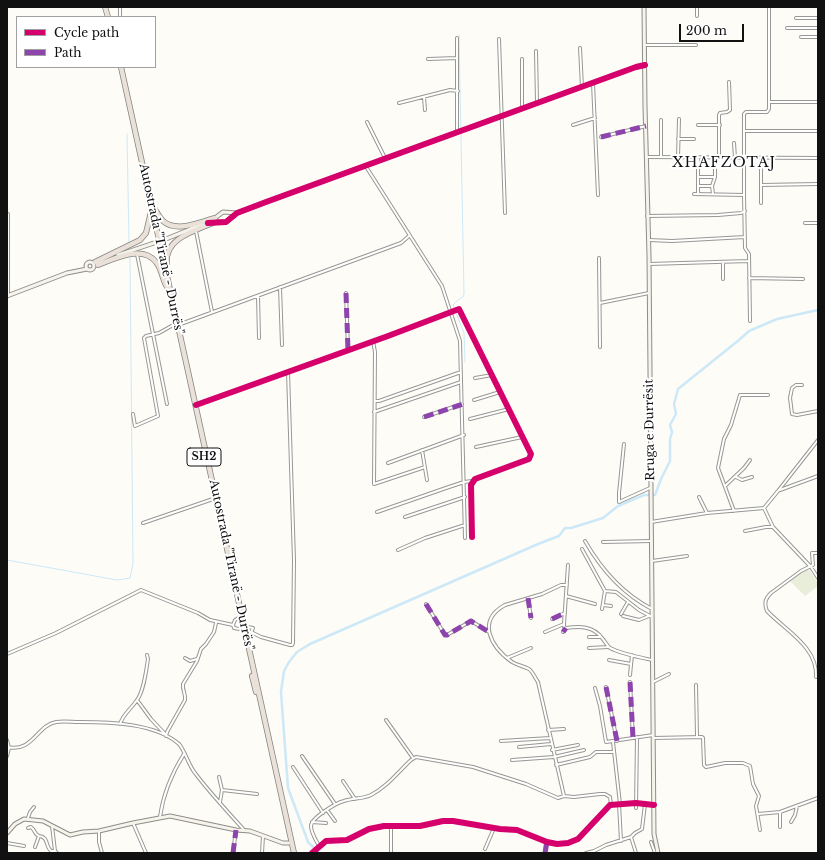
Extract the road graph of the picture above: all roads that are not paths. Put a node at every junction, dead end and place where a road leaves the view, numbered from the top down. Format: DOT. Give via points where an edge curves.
graph roads {
  1 [pos="644,7"];
  2 [pos="697,7"];
  3 [pos="769,7"];
  4 [pos="697,16"];
  5 [pos="796,18"];
  6 [pos="818,18"];
  7 [pos="787,28"];
  8 [pos="818,28"];
  9 [pos="801,37"];
  10 [pos="818,37"];
  11 [pos="457,38"];
  12 [pos="500,40"];
  13 [pos="696,44"];
  14 [pos="645,45"];
  15 [pos="580,48"];
  16 [pos="536,51"];
  17 [pos="457,58"];
  18 [pos="428,59"];
  19 [pos="522,59"];
  20 [pos="645,65"];
  21 [pos="120,68"];
  22 [pos="120,68"];
  23 [pos="729,82"];
  24 [pos="593,83"];
  25 [pos="582,87"];
  26 [pos="458,91"];
  27 [pos="424,97"];
  28 [pos="769,102"];
  29 [pos="818,102"];
  30 [pos="399,103"];
  31 [pos="537,103"];
  32 [pos="522,109"];
  33 [pos="425,110"];
  34 [pos="501,115"];
  35 [pos="595,118"];
  36 [pos="679,119"];
  37 [pos="661,120"];
  38 [pos="366,122"];
  39 [pos="573,125"];
  40 [pos="720,125"];
  41 [pos="646,126"];
  42 [pos="698,126"];
  43 [pos="744,131"];
  44 [pos="818,131"];
  45 [pos="460,132"];
  46 [pos="601,137"];
  47 [pos="678,139"];
  48 [pos="694,139"];
  49 [pos="734,143"];
  50 [pos="646,157"];
  51 [pos="661,157"];
  52 [pos="385,158"];
  53 [pos="678,158"];
  54 [pos="698,158"];
  55 [pos="715,158"];
  56 [pos="719,158"];
  57 [pos="735,158"];
  58 [pos="743,158"];
  59 [pos="761,158"];
  60 [pos="818,158"];
  61 [pos="365,165"];
  62 [pos="698,177"];
  63 [pos="715,177"];
  64 [pos="818,184"];
  65 [pos="762,185"];
  66 [pos="698,186"];
  67 [pos="712,186"];
  68 [pos="694,194"];
  69 [pos="698,194"];
  70 [pos="713,194"];
  71 [pos="598,195"];
  72 [pos="744,195"];
  73 [pos="761,203"];
  74 [pos="151,204"];
  75 [pos="745,211"];
  76 [pos="150,212"];
  77 [pos="226,213"];
  78 [pos="237,213"];
  79 [pos="505,213"];
  80 [pos="8,214"];
  81 [pos="220,215"];
  82 [pos="648,216"];
  83 [pos="229,219"];
  84 [pos="215,220"];
  85 [pos="221,221"];
  86 [pos="806,223"];
  87 [pos="818,223"];
  88 [pos="196,231"];
  89 [pos="409,236"];
  90 [pos="745,237"];
  91 [pos="648,240"];
  92 [pos="136,253"];
  93 [pos="599,258"];
  94 [pos="749,261"];
  95 [pos="723,262"];
  96 [pos="96,263"];
  97 [pos="649,264"];
  98 [pos="86,267"];
  99 [pos="93,269"];
  100 [pos="749,278"];
  101 [pos="723,279"];
  102 [pos="803,279"];
  103 [pos="167,287"];
  104 [pos="280,287"];
  105 [pos="346,293"];
  106 [pos="649,293"];
  107 [pos="258,295"];
  108 [pos="8,296"];
  109 [pos="172,296"];
  110 [pos="600,303"];
  111 [pos="453,311"];
  112 [pos="212,312"];
  113 [pos="750,321"];
  114 [pos="177,325"];
  115 [pos="153,334"];
  116 [pos="259,338"];
  117 [pos="373,341"];
  118 [pos="282,345"];
  119 [pos="600,347"];
  120 [pos="348,350"];
  121 [pos="288,372"];
  122 [pos="461,372"];
  123 [pos="492,375"];
  124 [pos="475,378"];
  125 [pos="461,382"];
  126 [pos="802,386"];
  127 [pos="500,392"];
  128 [pos="768,395"];
  129 [pos="474,400"];
  130 [pos="374,401"];
  131 [pos="167,404"];
  132 [pos="463,404"];
  133 [pos="196,405"];
  134 [pos="509,409"];
  135 [pos="818,411"];
  136 [pos="374,412"];
  137 [pos="133,414"];
  138 [pos="424,417"];
  139 [pos="470,419"];
  140 [pos="464,435"];
  141 [pos="523,437"];
  142 [pos="818,440"];
  143 [pos="624,444"];
  144 [pos="476,447"];
  145 [pos="422,450"];
  146 [pos="750,460"];
  147 [pos="388,463"];
  148 [pos="425,467"];
  149 [pos="818,476"];
  150 [pos="736,477"];
  151 [pos="752,477"];
  152 [pos="427,480"];
  153 [pos="472,481"];
  154 [pos="464,482"];
  155 [pos="724,486"];
  156 [pos="651,490"];
  157 [pos="778,491"];
  158 [pos="465,497"];
  159 [pos="699,497"];
  160 [pos="213,499"];
  161 [pos="764,508"];
  162 [pos="734,511"];
  163 [pos="377,512"];
  164 [pos="707,513"];
  165 [pos="406,517"];
  166 [pos="652,522"];
  167 [pos="143,523"];
  168 [pos="465,524"];
  169 [pos="772,527"];
  170 [pos="745,531"];
  171 [pos="472,537"];
  172 [pos="465,538"];
  173 [pos="585,541"];
  174 [pos="652,541"];
  175 [pos="604,542"];
  176 [pos="582,549"];
  177 [pos="398,550"];
  178 [pos="818,553"];
  179 [pos="687,556"];
  180 [pos="652,561"];
  181 [pos="568,565"];
  182 [pos="811,567"];
  183 [pos="818,577"];
  184 [pos="567,585"];
  185 [pos="605,591"];
  186 [pos="566,596"];
  187 [pos="528,598"];
  188 [pos="628,602"];
  189 [pos="426,604"];
  190 [pos="596,604"];
  191 [pos="603,605"];
  192 [pos="611,606"];
  193 [pos="602,609"];
  194 [pos="653,610"];
  195 [pos="565,614"];
  196 [pos="649,616"];
  197 [pos="240,617"];
  198 [pos="653,617"];
  199 [pos="531,618"];
  200 [pos="552,619"];
  201 [pos="216,622"];
  202 [pos="564,624"];
  203 [pos="233,625"];
  204 [pos="248,627"];
  205 [pos="566,628"];
  206 [pos="239,629"];
  207 [pos="489,632"];
  208 [pos="545,632"];
  209 [pos="563,632"];
  210 [pos="249,633"];
  211 [pos="589,637"];
  212 [pos="601,637"];
  213 [pos="608,647"];
  214 [pos="531,648"];
  215 [pos="589,648"];
  216 [pos="7,654"];
  217 [pos="632,655"];
  218 [pos="147,656"];
  219 [pos="185,658"];
  220 [pos="198,658"];
  221 [pos="507,658"];
  222 [pos="609,660"];
  223 [pos="653,660"];
  224 [pos="631,664"];
  225 [pos="817,669"];
  226 [pos="669,674"];
  227 [pos="630,675"];
  228 [pos="816,677"];
  229 [pos="630,682"];
  230 [pos="653,682"];
  231 [pos="696,685"];
  232 [pos="606,686"];
  233 [pos="595,688"];
  234 [pos="138,700"];
  235 [pos="386,720"];
  236 [pos="120,724"];
  237 [pos="564,729"];
  238 [pos="548,730"];
  239 [pos="166,736"];
  240 [pos="696,736"];
  241 [pos="637,737"];
  242 [pos="654,737"];
  243 [pos="550,738"];
  244 [pos="633,738"];
  245 [pos="7,740"];
  246 [pos="501,741"];
  247 [pos="617,741"];
  248 [pos="613,742"];
  249 [pos="551,744"];
  250 [pos="578,745"];
  251 [pos="520,747"];
  252 [pos="8,748"];
  253 [pos="552,750"];
  254 [pos="584,750"];
  255 [pos="614,752"];
  256 [pos="184,754"];
  257 [pos="7,756"];
  258 [pos="302,756"];
  259 [pos="554,757"];
  260 [pos="413,758"];
  261 [pos="512,760"];
  262 [pos="556,765"];
  263 [pos="293,766"];
  264 [pos="219,777"];
  265 [pos="343,781"];
  266 [pos="222,790"];
  267 [pos="256,794"];
  268 [pos="564,796"];
  269 [pos="818,798"];
  270 [pos="355,799"];
  271 [pos="220,802"];
  272 [pos="636,803"];
  273 [pos="335,804"];
  274 [pos="620,804"];
  275 [pos="645,804"];
  276 [pos="611,805"];
  277 [pos="654,805"];
  278 [pos="798,806"];
  279 [pos="34,807"];
  280 [pos="636,808"];
  281 [pos="327,810"];
  282 [pos="780,812"];
  283 [pos="323,813"];
  284 [pos="758,814"];
  285 [pos="160,817"];
  286 [pos="28,818"];
  287 [pos="312,822"];
  288 [pos="335,822"];
  289 [pos="792,822"];
  290 [pos="134,823"];
  291 [pos="326,823"];
  292 [pos="52,826"];
  293 [pos="391,826"];
  294 [pos="780,827"];
  295 [pos="28,828"];
  296 [pos="494,828"];
  297 [pos="236,830"];
  298 [pos="760,830"];
  299 [pos="99,831"];
  300 [pos="244,831"];
  301 [pos="7,833"];
  302 [pos="264,835"];
  303 [pos="39,836"];
  304 [pos="631,837"];
  305 [pos="621,840"];
  306 [pos="546,842"];
  307 [pos="651,842"];
  308 [pos="289,843"];
  309 [pos="7,844"];
  310 [pos="24,846"];
  311 [pos="35,847"];
  312 [pos="318,847"];
  313 [pos="485,849"];
  314 [pos="56,852"];
  315 [pos="145,852"];
  316 [pos="313,852"];
  317 [pos="102,853"];
  318 [pos="142,853"];
  319 [pos="233,853"];
  320 [pos="262,853"];
  321 [pos="293,853"];
  322 [pos="391,853"];
  323 [pos="544,853"];
  324 [pos="586,853"];
  325 [pos="636,853"];
  326 [pos="655,853"];
  327 [pos="658,853"];
  1 -- 14 [label="street, Rruga e Durrësit"];
  2 -- 4 [label="street"];
  3 -- 28 [label="street"];
  5 -- 6 [label="street"];
  7 -- 8 [label="street"];
  9 -- 10 [label="street"];
  11 -- 17 [label="street"];
  12 -- 34 [label="street"];
  13 -- 14 [label="street"];
  14 -- 20 [label="street, Rruga e Durrësit"];
  15 -- 25 [label="street"];
  16 -- 31 [label="street"];
  17 -- 18 [label="street"];
  17 -- 26 [label="street"];
  19 -- 32 [label="street"];
  20 -- 24 [label="street"];
  20 -- 41 [label="street, Rruga e Durrësit"];
  21 -- 74 [label="highway, Autostrada \"Tiranë - Durrës\" / SH2"];
  22 -- 76 [label="highway, Autostrada \"Tiranë - Durrës\" / SH2"];
  23 -- 40 [label="street" via="730,110 720,114"];
  24 -- 25 [label="street"];
  24 -- 35 [label="street"];
  25 -- 31 [label="street"];
  26 -- 27 [label="street" via="450,90"];
  26 -- 45 [label="street"];
  27 -- 30 [label="street"];
  27 -- 33 [label="street"];
  28 -- 29 [label="street"];
  28 -- 43 [label="street" via="767,112 744,113"];
  31 -- 32 [label="street"];
  32 -- 34 [label="street"];
  34 -- 45 [label="street"];
  34 -- 79 [label="street"];
  35 -- 39 [label="street"];
  35 -- 71 [label="street"];
  36 -- 47 [label="street"];
  37 -- 51 [label="street"];
  38 -- 52 [label="street"];
  40 -- 42 [label="street"];
  40 -- 56 [label="street"];
  41 -- 46 [label="street"];
  41 -- 50 [label="street, Rruga e Durrësit"];
  43 -- 44 [label="street"];
  43 -- 58 [label="street"];
  45 -- 52 [label="street"];
  47 -- 48 [label="street"];
  47 -- 53 [label="street"];
  49 -- 57 [label="street"];
  50 -- 51 [label="street"];
  50 -- 82 [label="street, Rruga e Durrësit"];
  51 -- 53 [label="street"];
  52 -- 61 [label="street"];
  53 -- 54 [label="street"];
  54 -- 55 [label="street"];
  54 -- 62 [label="street"];
  55 -- 56 [label="street"];
  55 -- 63 [label="street"];
  56 -- 57 [label="street"];
  57 -- 58 [label="street"];
  58 -- 59 [label="street"];
  58 -- 72 [label="street"];
  59 -- 60 [label="street"];
  59 -- 65 [label="street"];
  61 -- 78 [label="street"];
  61 -- 89 [label="street"];
  62 -- 63 [label="street"];
  62 -- 66 [label="street"];
  63 -- 67 [label="street"];
  64 -- 65 [label="street"];
  65 -- 73 [label="street"];
  66 -- 67 [label="street"];
  66 -- 69 [label="street"];
  67 -- 70 [label="street"];
  68 -- 69 [label="street"];
  69 -- 70 [label="street"];
  70 -- 72 [label="street"];
  72 -- 75 [label="street"];
  74 -- 84 [label="highway" via="162,220 171,225 182,226"];
  74 -- 109 [label="highway, Autostrada \"Tiranë - Durrës\" / SH2"];
  75 -- 82 [label="street" via="710,215"];
  75 -- 90 [label="street"];
  76 -- 96 [label="highway" via="146,233 140,240"];
  76 -- 103 [label="highway, Autostrada \"Tiranë - Durrës\" / SH2"];
  77 -- 78 [label="street"];
  77 -- 81 [label="street"];
  77 -- 83 [label="street"];
  78 -- 83 [label="street"];
  80 -- 108 [label="street"];
  81 -- 84 [label="street"];
  81 -- 85 [label="street"];
  82 -- 91 [label="street, Rruga e Durrësit"];
  83 -- 85 [label="street" via="226,222"];
  84 -- 85 [label="street"];
  84 -- 88 [label="highway"];
  84 -- 96 [label="street, bridge"];
  86 -- 87 [label="street"];
  88 -- 109 [label="highway" via="176,240 168,251 166,261"];
  88 -- 112 [label="street"];
  89 -- 104 [label="street" via="401,243"];
  89 -- 111 [label="street" via="429,263"];
  90 -- 91 [label="street"];
  90 -- 94 [label="street"];
  91 -- 97 [label="street, Rruga e Durrësit"];
  92 -- 96 [label="highway"];
  92 -- 103 [label="highway" via="149,256 156,261"];
  92 -- 115 [label="street"];
  93 -- 110 [label="street"];
  94 -- 95 [label="street"];
  94 -- 100 [label="street"];
  95 -- 97 [label="street"];
  95 -- 101 [label="street"];
  96 -- 98 [label="street" via="88,262"];
  96 -- 99 [label="street"];
  96 -- 99 [label="street"];
  97 -- 106 [label="street, Rruga e Durrësit"];
  98 -- 99 [label="street" via="89,270"];
  98 -- 108 [label="street"];
  100 -- 102 [label="street"];
  100 -- 113 [label="street"];
  103 -- 114 [label="highway, Autostrada \"Tiranë - Durrës\" / SH2"];
  104 -- 107 [label="street"];
  104 -- 118 [label="street"];
  105 -- 120 [label="street"];
  106 -- 110 [label="street"];
  106 -- 156 [label="street, Rruga e Durrësit"];
  107 -- 112 [label="street"];
  107 -- 116 [label="street"];
  109 -- 114 [label="highway, Autostrada \"Tiranë - Durrës\" / SH2"];
  110 -- 119 [label="street"];
  111 -- 117 [label="street"];
  111 -- 122 [label="street" via="460,337"];
  111 -- 123 [label="street" via="461,310"];
  112 -- 114 [label="street"];
  114 -- 115 [label="street"];
  114 -- 133 [label="highway, Autostrada \"Tiranë - Durrës\" / SH2"];
  114 -- 160 [label="highway, Autostrada \"Tiranë - Durrës\" / SH2"];
  115 -- 131 [label="street"];
  115 -- 137 [label="street" via="146,336 144,340 158,416 134,426"];
  117 -- 120 [label="street"];
  117 -- 130 [label="street"];
  120 -- 121 [label="street"];
  121 -- 133 [label="street"];
  121 -- 210 [label="street" via="293,494 293,643 290,645 276,642"];
  122 -- 125 [label="street"];
  122 -- 130 [label="street"];
  123 -- 124 [label="street"];
  123 -- 127 [label="street"];
  125 -- 132 [label="street"];
  125 -- 136 [label="street"];
  126 -- 135 [label="street" via="796,385 792,388 792,414"];
  127 -- 129 [label="street"];
  127 -- 134 [label="street"];
  128 -- 155 [label="street" via="740,395 724,439 718,468"];
  130 -- 136 [label="street"];
  132 -- 138 [label="street"];
  132 -- 140 [label="street"];
  133 -- 210 [label="highway, Autostrada \"Tiranë - Durrës\" / SH2"];
  134 -- 139 [label="street"];
  134 -- 141 [label="street"];
  136 -- 148 [label="street" via="374,484"];
  140 -- 145 [label="street"];
  140 -- 154 [label="street"];
  141 -- 144 [label="street"];
  141 -- 153 [label="street" via="531,454 529,459"];
  142 -- 157 [label="street"];
  143 -- 156 [label="street" via="619,502 644,490"];
  145 -- 147 [label="street"];
  145 -- 148 [label="street"];
  146 -- 150 [label="street"];
  148 -- 152 [label="street"];
  149 -- 157 [label="street"];
  150 -- 151 [label="street" via="742,480"];
  150 -- 155 [label="street"];
  153 -- 154 [label="street"];
  153 -- 171 [label="street"];
  154 -- 158 [label="street"];
  154 -- 163 [label="street"];
  155 -- 162 [label="street"];
  156 -- 166 [label="street, Rruga e Durrësit"];
  157 -- 161 [label="street"];
  158 -- 165 [label="street"];
  158 -- 168 [label="street"];
  159 -- 164 [label="street"];
  160 -- 167 [label="street"];
  160 -- 197 [label="highway, Autostrada \"Tiranë - Durrës\" / SH2"];
  161 -- 162 [label="street"];
  161 -- 169 [label="street"];
  162 -- 164 [label="street"];
  164 -- 166 [label="street"];
  166 -- 174 [label="street, Rruga e Durrësit"];
  168 -- 172 [label="street"];
  168 -- 177 [label="street"];
  169 -- 170 [label="street"];
  169 -- 182 [label="street"];
  173 -- 194 [label="street" via="612,579"];
  174 -- 175 [label="street"];
  174 -- 180 [label="street, Rruga e Durrësit"];
  176 -- 185 [label="street"];
  178 -- 182 [label="street" via="812,553"];
  179 -- 180 [label="street"];
  180 -- 194 [label="street, Rruga e Durrësit"];
  181 -- 184 [label="street"];
  182 -- 183 [label="street"];
  182 -- 225 [label="street" via="801,571 767,597 765,604 767,611 803,644"];
  184 -- 186 [label="street"];
  184 -- 187 [label="street"];
  185 -- 188 [label="street" via="616,592"];
  185 -- 191 [label="street"];
  186 -- 190 [label="street"];
  186 -- 195 [label="street"];
  187 -- 199 [label="street"];
  187 -- 207 [label="street" via="500,608 489,624"];
  188 -- 196 [label="street"];
  188 -- 196 [label="street" via="622,615 639,620"];
  189 -- 207 [label="street" via="445,635 471,622"];
  191 -- 192 [label="street"];
  191 -- 193 [label="street"];
  194 -- 198 [label="street, Rruga e Durrësit"];
  195 -- 200 [label="street"];
  195 -- 202 [label="street"];
  196 -- 198 [label="street"];
  197 -- 203 [label="street"];
  197 -- 308 [label="highway, Autostrada \"Tiranë - Durrës\" / SH2"];
  198 -- 223 [label="street, Rruga e Durrësit"];
  201 -- 203 [label="street"];
  201 -- 216 [label="street" via="141,590 56,633"];
  201 -- 220 [label="street" via="214,632 201,649"];
  202 -- 205 [label="street"];
  202 -- 208 [label="street"];
  203 -- 206 [label="street"];
  204 -- 210 [label="street" via="253,628"];
  205 -- 209 [label="street"];
  205 -- 212 [label="street" via="586,628 595,631"];
  207 -- 221 [label="street" via="498,649"];
  210 -- 321 [label="highway, Autostrada \"Tiranë - Durrës\" / SH2"];
  211 -- 212 [label="street"];
  212 -- 213 [label="street"];
  213 -- 215 [label="street"];
  213 -- 217 [label="street"];
  214 -- 221 [label="street"];
  217 -- 223 [label="street"];
  217 -- 224 [label="street"];
  218 -- 234 [label="street"];
  219 -- 220 [label="street" via="190,661"];
  220 -- 239 [label="street" via="183,684 186,697"];
  221 -- 238 [label="street" via="529,669 538,682"];
  222 -- 224 [label="street"];
  223 -- 230 [label="street, Rruga e Durrësit"];
  224 -- 227 [label="street"];
  225 -- 228 [label="street"];
  226 -- 230 [label="street"];
  229 -- 244 [label="street"];
  230 -- 242 [label="street, Rruga e Durrësit"];
  231 -- 240 [label="street"];
  232 -- 247 [label="street"];
  233 -- 248 [label="street" via="605,742"];
  234 -- 236 [label="street"];
  234 -- 239 [label="street"];
  235 -- 260 [label="street"];
  236 -- 239 [label="street" via="139,726"];
  236 -- 252 [label="street" via="54,722 26,745"];
  237 -- 238 [label="street"];
  238 -- 243 [label="street"];
  239 -- 256 [label="street" via="178,744"];
  240 -- 242 [label="street"];
  240 -- 284 [label="street" via="703,738 706,767 725,763 743,763 750,766 754,788 759,796 756,806"];
  241 -- 242 [label="street"];
  241 -- 244 [label="street"];
  241 -- 272 [label="street"];
  242 -- 277 [label="street, Rruga e Durrësit"];
  243 -- 246 [label="street"];
  243 -- 249 [label="street"];
  244 -- 247 [label="street"];
  245 -- 252 [label="street"];
  247 -- 248 [label="street"];
  248 -- 255 [label="street"];
  249 -- 251 [label="street"];
  249 -- 253 [label="street"];
  250 -- 253 [label="street"];
  252 -- 257 [label="street"];
  253 -- 259 [label="street"];
  254 -- 259 [label="street"];
  255 -- 262 [label="street" via="596,752 590,757"];
  255 -- 274 [label="street"];
  256 -- 271 [label="street" via="196,774"];
  256 -- 285 [label="street" via="165,794"];
  258 -- 273 [label="street"];
  259 -- 261 [label="street"];
  259 -- 262 [label="street"];
  260 -- 268 [label="street" via="473,766 555,797"];
  260 -- 270 [label="street" via="382,788"];
  262 -- 268 [label="street"];
  263 -- 283 [label="street"];
  264 -- 266 [label="street"];
  265 -- 270 [label="street"];
  266 -- 267 [label="street"];
  266 -- 271 [label="street"];
  268 -- 276 [label="street" via="605,794 610,798"];
  269 -- 278 [label="street"];
  270 -- 273 [label="street"];
  271 -- 300 [label="street"];
  272 -- 274 [label="street"];
  272 -- 275 [label="street"];
  272 -- 280 [label="street"];
  273 -- 281 [label="street"];
  274 -- 276 [label="street"];
  274 -- 305 [label="street"];
  275 -- 277 [label="street"];
  275 -- 304 [label="street" via="643,828"];
  276 -- 306 [label="street" via="575,841"];
  277 -- 327 [label="street, Rruga e Durrësit" via="654,834"];
  278 -- 282 [label="street"];
  278 -- 289 [label="street"];
  279 -- 286 [label="street"];
  281 -- 283 [label="street"];
  281 -- 288 [label="street"];
  282 -- 284 [label="street"];
  282 -- 294 [label="street"];
  283 -- 287 [label="street"];
  284 -- 298 [label="street"];
  285 -- 290 [label="street"];
  285 -- 297 [label="street" via="178,817"];
  286 -- 292 [label="street"];
  286 -- 301 [label="street" via="20,820"];
  287 -- 291 [label="street"];
  287 -- 312 [label="street" via="312,831"];
  290 -- 299 [label="street"];
  290 -- 315 [label="street"];
  292 -- 299 [label="street" via="70,835"];
  292 -- 314 [label="street"];
  293 -- 296 [label="street" via="420,826 453,821"];
  293 -- 312 [label="street" via="369,829 347,840 329,841"];
  293 -- 322 [label="street"];
  295 -- 303 [label="street" via="31,827"];
  296 -- 306 [label="street" via="521,831"];
  296 -- 313 [label="street"];
  297 -- 300 [label="street"];
  297 -- 319 [label="street"];
  299 -- 317 [label="street"];
  300 -- 302 [label="street"];
  302 -- 308 [label="street"];
  302 -- 320 [label="street"];
  303 -- 311 [label="street"];
  303 -- 314 [label="street" via="46,838 49,850"];
  304 -- 305 [label="street"];
  304 -- 325 [label="street"];
  305 -- 324 [label="street"];
  306 -- 323 [label="street"];
  307 -- 326 [label="street"];
  308 -- 321 [label="highway, Autostrada \"Tiranë - Durrës\" / SH2"];
  309 -- 310 [label="street"];
  312 -- 316 [label="street"];
  315 -- 318 [label="street"];
}
